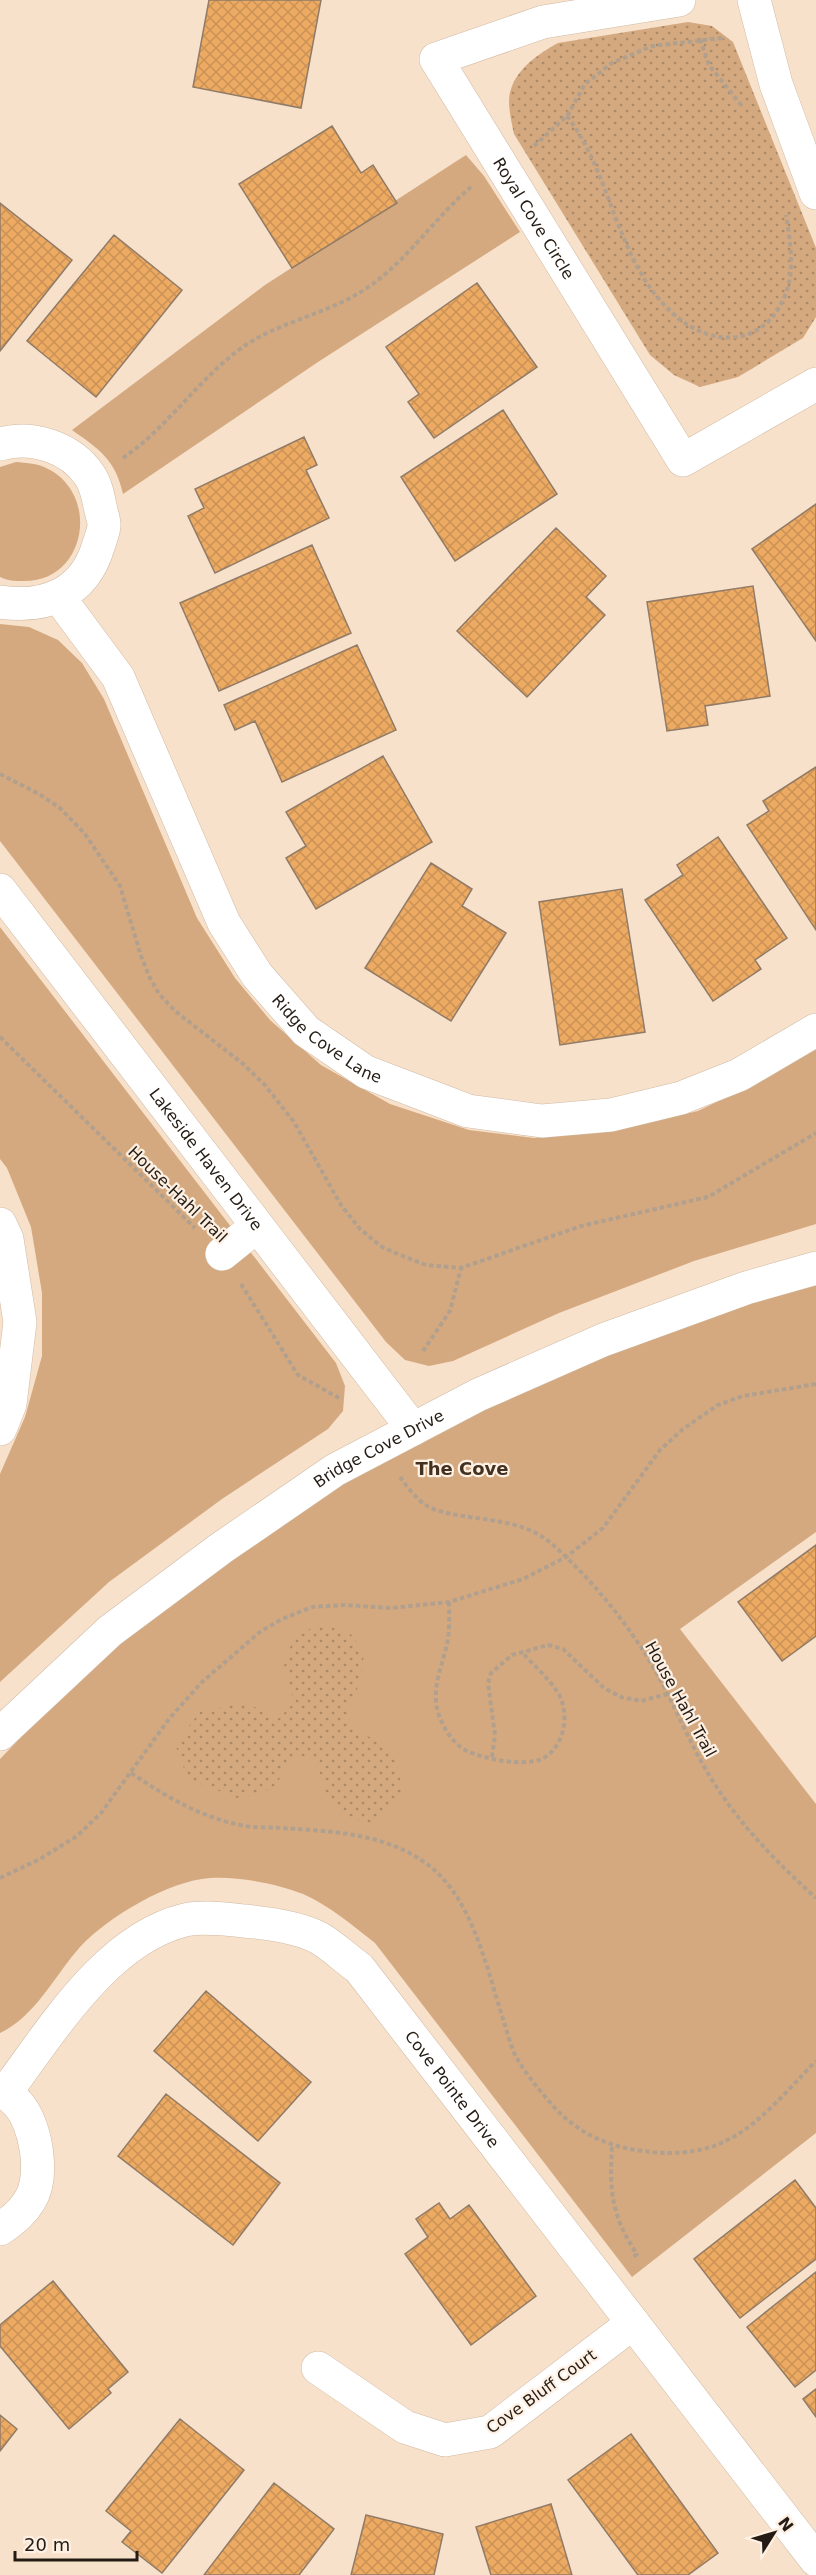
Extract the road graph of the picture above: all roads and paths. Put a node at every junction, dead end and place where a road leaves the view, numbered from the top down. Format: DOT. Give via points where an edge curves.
graph roads {
  1 [pos="679,0"];
  2 [pos="754,0"];
  3 [pos="720,29"];
  4 [pos="700,39"];
  5 [pos="748,115"];
  6 [pos="567,116"];
  7 [pos="502,167"];
  8 [pos="816,193"];
  9 [pos="785,212"];
  10 [pos="816,384"];
  11 [pos="0,444"];
  12 [pos="89,474"];
  13 [pos="58,596"];
  14 [pos="0,602"];
  15 [pos="0,890"];
  16 [pos="816,1030"];
  17 [pos="0,1037"];
  18 [pos="0,1224"];
  19 [pos="257,1226"];
  20 [pos="222,1254"];
  21 [pos="461,1268"];
  22 [pos="816,1268"];
  23 [pos="423,1351"];
  24 [pos="816,1384"];
  25 [pos="347,1402"];
  26 [pos="413,1429"];
  27 [pos="0,1430"];
  28 [pos="398,1474"];
  29 [pos="566,1557"];
  30 [pos="449,1602"];
  31 [pos="522,1652"];
  32 [pos="667,1694"];
  33 [pos="0,1734"];
  34 [pos="492,1757"];
  35 [pos="131,1773"];
  36 [pos="0,1878"];
  37 [pos="816,1898"];
  38 [pos="816,2061"];
  39 [pos="2,2091"];
  40 [pos="612,2147"];
  41 [pos="0,2229"];
  42 [pos="601,2281"];
  43 [pos="633,2324"];
  44 [pos="318,2368"];
  45 [pos="816,2560"];
  1 -- 7 [label="street, Royal Cove Circle" via="543,22 436,59"];
  2 -- 8 [label="street" via="776,84"];
  3 -- 4 [label="path" via="722,38"];
  4 -- 5 [label="path" via="710,65"];
  4 -- 6 [label="path" via="652,46 612,63 585,84"];
  6 -- 7 [label="path" via="540,142"];
  6 -- 9 [label="path" via="585,140 637,271 667,308 695,332 729,339 746,335 769,320 786,292 790,267"];
  7 -- 10 [label="street, Royal Cove Circle" via="683,460"];
  7 -- 12 [label="path" via="456,199 380,279 343,302 242,348 154,433 124,457"];
  11 -- 12 [label="street" via="14,440 50,445 75,459"];
  12 -- 13 [label="street" via="96,486 104,525 93,564"];
  13 -- 14 [label="street" via="37,603"];
  13 -- 16 [label="street, Ridge Cove Lane" via="118,677 224,923 251,966 306,1031 366,1072 468,1111 542,1121 610,1115 681,1098 739,1075"];
  15 -- 19 [label="street, Lakeside Haven Drive"];
  17 -- 20 [label="path, House-Hahl Trail"];
  18 -- 27 [label="street" via="8,1239 20,1323 10,1404"];
  19 -- 20 [label="street"];
  19 -- 26 [label="street, Lakeside Haven Drive"];
  20 -- 25 [label="path, House-Hahl Trail" via="298,1375"];
  21 -- 23 [label="path" via="450,1311"];
  22 -- 26 [label="street, Bridge Cove Drive" via="747,1288 603,1340 478,1395"];
  24 -- 29 [label="path" via="743,1396 718,1406 683,1430 660,1449 603,1528"];
  26 -- 33 [label="street, Bridge Cove Drive" via="335,1470 220,1549 110,1631"];
  28 -- 29 [label="path, House Hahl Trail" via="411,1493 434,1510 529,1530"];
  29 -- 30 [label="path" via="523,1579"];
  29 -- 32 [label="path, House Hahl Trail" via="603,1596 646,1655"];
  30 -- 34 [label="path" via="448,1642 436,1685 438,1714 450,1737 466,1750"];
  30 -- 35 [label="path" via="392,1608 312,1607 282,1619 260,1632 202,1682 169,1719"];
  31 -- 32 [label="path" via="548,1645 563,1649 604,1688 621,1697 641,1701"];
  31 -- 34 [label="path" via="491,1672 488,1683 495,1735"];
  31 -- 34 [label="path" via="558,1694 565,1711 564,1728 556,1745 540,1760 512,1763"];
  32 -- 37 [label="path, House Hahl Trail" via="709,1775 748,1831"];
  35 -- 36 [label="path" via="101,1813 77,1836"];
  35 -- 40 [label="path" via="173,1802 210,1818 248,1827 326,1831 390,1843 421,1860 445,1879 464,1906 517,2059 565,2119"];
  38 -- 40 [label="path" via="751,2128 723,2143 690,2153"];
  39 -- 41 [label="street" via="19,2105 34,2132 39,2166 31,2199"];
  39 -- 42 [label="street, Cove Pointe Drive" via="77,1997 110,1963 147,1935 186,1919 225,1919 269,1924 318,1938 359,1968"];
  40 -- 42 [label="path" via="610,2180 614,2209 637,2254"];
  42 -- 43 [label="street, Cove Pointe Drive"];
  43 -- 44 [label="street, Cove Bluff Court" via="489,2432 444,2440 405,2427"];
  43 -- 45 [label="street, Cove Pointe Drive"];
}
